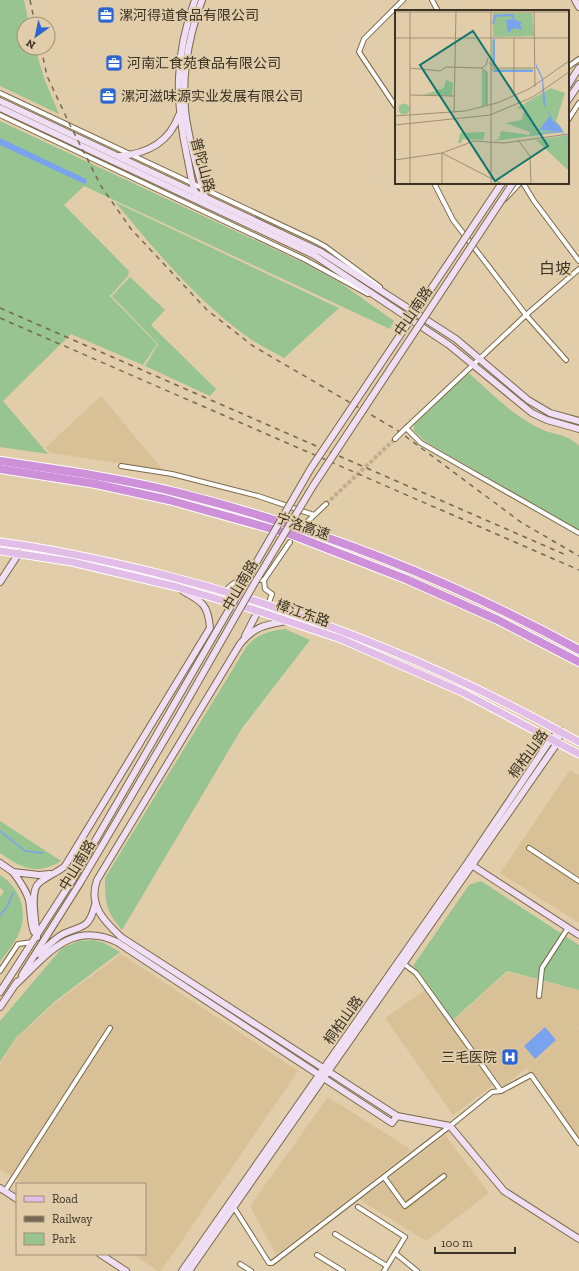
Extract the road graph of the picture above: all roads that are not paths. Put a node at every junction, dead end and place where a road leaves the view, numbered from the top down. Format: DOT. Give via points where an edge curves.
graph roads {
  1 [pos="195,0"];
  2 [pos="202,0"];
  3 [pos="403,0"];
  4 [pos="432,0"];
  5 [pos="575,0"];
  6 [pos="579,7"];
  7 [pos="437,10"];
  8 [pos="579,59"];
  9 [pos="569,66"];
  10 [pos="579,68"];
  11 [pos="569,83"];
  12 [pos="579,84"];
  13 [pos="0,93"];
  14 [pos="569,99"];
  15 [pos="0,100"];
  16 [pos="579,103"];
  17 [pos="395,105"];
  18 [pos="0,108"];
  19 [pos="180,114"];
  20 [pos="0,115"];
  21 [pos="569,118"];
  22 [pos="131,155"];
  23 [pos="118,157"];
  24 [pos="193,184"];
  25 [pos="435,184"];
  26 [pos="498,184"];
  27 [pos="501,184"];
  28 [pos="512,184"];
  29 [pos="519,184"];
  30 [pos="524,184"];
  31 [pos="203,188"];
  32 [pos="195,193"];
  33 [pos="205,197"];
  34 [pos="489,202"];
  35 [pos="199,205"];
  36 [pos="497,208"];
  37 [pos="579,261"];
  38 [pos="579,269"];
  39 [pos="394,301"];
  40 [pos="526,315"];
  41 [pos="480,360"];
  42 [pos="566,360"];
  43 [pos="474,366"];
  44 [pos="579,421"];
  45 [pos="405,429"];
  46 [pos="579,429"];
  47 [pos="395,439"];
  48 [pos="0,461"];
  49 [pos="121,466"];
  50 [pos="0,469"];
  51 [pos="326,504"];
  52 [pos="314,515"];
  53 [pos="306,523"];
  54 [pos="579,533"];
  55 [pos="0,542"];
  56 [pos="290,542"];
  57 [pos="0,551"];
  58 [pos="19,553"];
  59 [pos="264,580"];
  60 [pos="0,582"];
  61 [pos="177,587"];
  62 [pos="226,591"];
  63 [pos="268,605"];
  64 [pos="258,611"];
  65 [pos="287,621"];
  66 [pos="240,644"];
  67 [pos="579,650"];
  68 [pos="579,662"];
  69 [pos="560,731"];
  70 [pos="554,740"];
  71 [pos="579,742"];
  72 [pos="579,754"];
  73 [pos="528,848"];
  74 [pos="0,863"];
  75 [pos="470,864"];
  76 [pos="13,872"];
  77 [pos="56,873"];
  78 [pos="579,881"];
  79 [pos="95,904"];
  80 [pos="568,928"];
  81 [pos="579,935"];
  82 [pos="35,940"];
  83 [pos="34,957"];
  84 [pos="404,964"];
  85 [pos="0,971"];
  86 [pos="16,984"];
  87 [pos="0,992"];
  88 [pos="539,996"];
  89 [pos="0,1007"];
  90 [pos="110,1028"];
  91 [pos="325,1071"];
  92 [pos="321,1076"];
  93 [pos="501,1091"];
  94 [pos="397,1116"];
  95 [pos="450,1126"];
  96 [pos="579,1143"];
  97 [pos="444,1176"];
  98 [pos="384,1177"];
  99 [pos="3,1190"];
  100 [pos="16,1198"];
  101 [pos="233,1206"];
  102 [pos="358,1207"];
  103 [pos="335,1234"];
  104 [pos="579,1240"];
  105 [pos="395,1253"];
  106 [pos="102,1255"];
  107 [pos="317,1255"];
  108 [pos="240,1264"];
  109 [pos="387,1266"];
  110 [pos="126,1271"];
  111 [pos="182,1271"];
  112 [pos="189,1271"];
  113 [pos="251,1271"];
  114 [pos="343,1271"];
  115 [pos="384,1271"];
  116 [pos="417,1271"];
  1 -- 19 [label="main road, 普陀山路" via="180,54"];
  2 -- 31 [label="main road, 普陀山路" via="194,22 184,98 188,128"];
  3 -- 17 [label="street" via="364,39 360,52"];
  4 -- 7 [label="street"];
  5 -- 6 [label="main road"];
  8 -- 9 [label="street"];
  10 -- 11 [label="main road"];
  12 -- 14 [label="main road"];
  13 -- 22 [label="street"];
  15 -- 23 [label="main road"];
  16 -- 21 [label="street"];
  18 -- 35 [label="main road"];
  19 -- 22 [label="main road" via="166,138 155,147"];
  19 -- 24 [label="main road, 普陀山路"];
  20 -- 35 [label="street"];
  22 -- 23 [label="main road"];
  22 -- 24 [label="street"];
  23 -- 32 [label="main road"];
  24 -- 31 [label="street"];
  24 -- 32 [label="main road, 普陀山路"];
  25 -- 40 [label="street" via="453,220"];
  26 -- 34 [label="street, bridge"];
  27 -- 34 [label="main road, 中山南路, bridge"];
  28 -- 36 [label="main road, 中山南路, bridge"];
  29 -- 36 [label="street, bridge"];
  30 -- 37 [label="street"];
  31 -- 33 [label="main road, 普陀山路"];
  31 -- 39 [label="street" via="326,247 372,280"];
  32 -- 33 [label="main road"];
  32 -- 35 [label="main road, 普陀山路"];
  33 -- 35 [label="main road, 普陀山路"];
  33 -- 39 [label="main road" via="321,252"];
  34 -- 82 [label="main road, 中山南路, bridge" via="311,468"];
  35 -- 43 [label="main road" via="314,255 449,345"];
  36 -- 83 [label="main road, 中山南路, bridge" via="350,426"];
  38 -- 40 [label="street"];
  39 -- 41 [label="main road" via="456,339"];
  40 -- 41 [label="street"];
  40 -- 42 [label="street"];
  41 -- 43 [label="street"];
  41 -- 44 [label="main road" via="528,400 550,412"];
  43 -- 45 [label="street"];
  43 -- 46 [label="main road" via="532,413"];
  45 -- 47 [label="street, bridge"];
  45 -- 54 [label="street" via="421,443"];
  48 -- 67 [label="highway, 宁洛高速" via="95,475 171,491 301,527 436,578"];
  49 -- 52 [label="street" via="172,474 258,496"];
  50 -- 68 [label="highway, 宁洛高速" via="96,484 169,500 290,534 406,579 498,620"];
  51 -- 52 [label="street"];
  52 -- 53 [label="street"];
  55 -- 62 [label="main road, 樟江东路" via="110,561"];
  56 -- 59 [label="street"];
  57 -- 58 [label="main road, 樟江东路"];
  58 -- 60 [label="main road"];
  58 -- 61 [label="main road, 樟江东路" via="72,562"];
  59 -- 62 [label="street" via="237,580 231,583"];
  59 -- 63 [label="street" via="265,589 272,594"];
  61 -- 64 [label="main road, 樟江东路"];
  61 -- 77 [label="main road" via="200,600 209,612 210,628 69,860"];
  62 -- 63 [label="main road, 樟江东路"];
  63 -- 69 [label="main road, 樟江东路" via="337,628 416,661"];
  64 -- 65 [label="main road, 樟江东路"];
  64 -- 66 [label="main road"];
  65 -- 66 [label="main road" via="256,628"];
  65 -- 70 [label="main road, 樟江东路" via="341,639 411,669 464,693"];
  66 -- 79 [label="main road" via="97,880"];
  69 -- 70 [label="main road, 桐柏山路"];
  69 -- 71 [label="main road, 樟江东路"];
  70 -- 72 [label="main road, 樟江东路"];
  70 -- 75 [label="main road, 桐柏山路"];
  73 -- 78 [label="street"];
  74 -- 76 [label="main road"];
  75 -- 80 [label="main road"];
  75 -- 84 [label="main road, 桐柏山路"];
  75 -- 91 [label="main road, 桐柏山路"];
  76 -- 77 [label="main road" via="39,875"];
  76 -- 82 [label="main road" via="28,899"];
  77 -- 82 [label="main road" via="37,884 34,890"];
  79 -- 83 [label="main road" via="92,918 86,925 62,935"];
  79 -- 91 [label="main road" via="101,917 121,937"];
  80 -- 81 [label="main road"];
  80 -- 88 [label="street" via="542,968"];
  82 -- 85 [label="street" via="18,944"];
  82 -- 87 [label="main road, 中山南路"];
  83 -- 86 [label="main road, 中山南路"];
  84 -- 91 [label="main road, 桐柏山路"];
  84 -- 93 [label="street" via="416,973"];
  86 -- 89 [label="main road, 中山南路"];
  86 -- 92 [label="main road" via="66,940 84,934 107,938 117,942"];
  90 -- 99 [label="street"];
  91 -- 92 [label="main road, 桐柏山路"];
  91 -- 94 [label="main road"];
  92 -- 94 [label="main road" via="392,1123"];
  92 -- 101 [label="main road, 桐柏山路"];
  92 -- 111 [label="main road, 桐柏山路"];
  93 -- 95 [label="street" via="492,1092"];
  93 -- 96 [label="street" via="531,1075"];
  94 -- 95 [label="main road"];
  95 -- 98 [label="street"];
  95 -- 104 [label="main road" via="504,1191"];
  97 -- 98 [label="street" via="406,1206"];
  98 -- 101 [label="street" via="272,1263 269,1263"];
  99 -- 100 [label="main road"];
  101 -- 112 [label="main road, 桐柏山路"];
  102 -- 105 [label="street" via="405,1237"];
  103 -- 109 [label="street"];
  105 -- 109 [label="street"];
  105 -- 116 [label="street"];
  106 -- 110 [label="main road"];
  107 -- 114 [label="street"];
  108 -- 113 [label="street"];
  109 -- 115 [label="street"];
}
